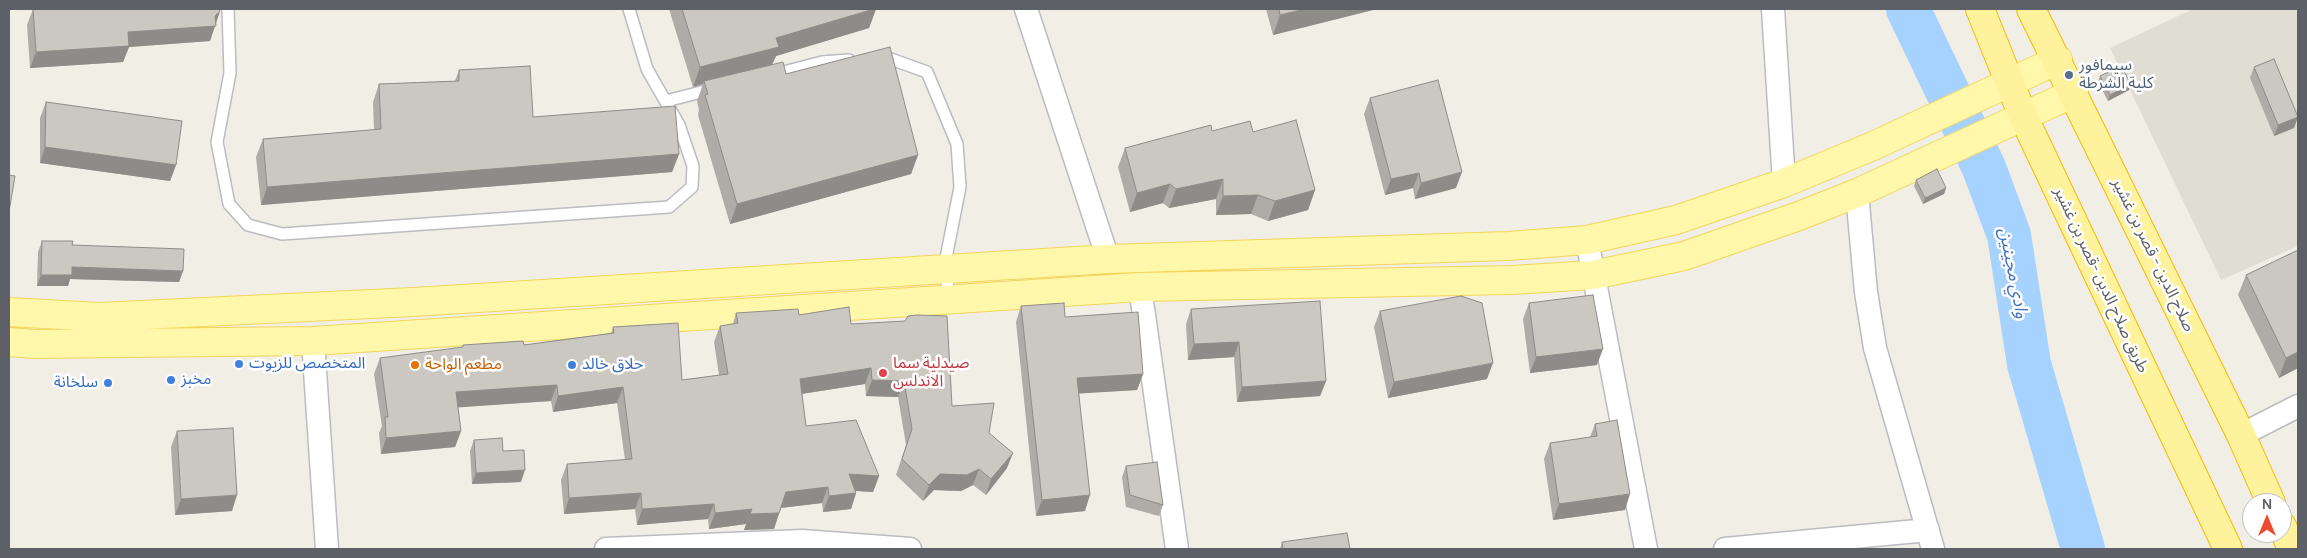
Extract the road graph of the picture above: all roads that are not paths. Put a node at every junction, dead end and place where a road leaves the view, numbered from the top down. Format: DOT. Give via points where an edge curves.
graph roads {
  1 [pos="228,9"];
  2 [pos="629,9"];
  3 [pos="1026,9"];
  4 [pos="1773,9"];
  5 [pos="1980,9"];
  6 [pos="2031,9"];
  7 [pos="2058,60"];
  8 [pos="757,78"];
  9 [pos="2009,82"];
  10 [pos="721,88"];
  11 [pos="2074,93"];
  12 [pos="666,102"];
  13 [pos="2023,116"];
  14 [pos="1784,183"];
  15 [pos="1857,192"];
  16 [pos="1587,240"];
  17 [pos="1108,259"];
  18 [pos="946,267"];
  19 [pos="1593,275"];
  20 [pos="1140,287"];
  21 [pos="948,298"];
  22 [pos="9,312"];
  23 [pos="313,341"];
  24 [pos="9,342"];
  25 [pos="2298,406"];
  26 [pos="2241,435"];
  27 [pos="2267,493"];
  28 [pos="1930,540"];
  29 [pos="802,545"];
  30 [pos="327,549"];
  31 [pos="606,549"];
  32 [pos="910,549"];
  33 [pos="1177,549"];
  34 [pos="1646,549"];
  35 [pos="1725,549"];
  36 [pos="2228,549"];
  1 -- 12 [label="lane" via="230,73 217,142 229,204 248,225 282,234 669,207 692,187 693,166 679,125"];
  2 -- 12 [label="lane" via="647,69"];
  3 -- 17 [label="street"];
  4 -- 14 [label="street"];
  5 -- 9 [label="highway, طريق صلاح الدين -قصر بن غشير"];
  6 -- 7 [label="highway, صلاح الدين - قصر بن غشير"];
  7 -- 9 [label="main road"];
  7 -- 11 [label="highway, صلاح الدين - قصر بن غشير"];
  8 -- 18 [label="lane" via="822,62 888,58 928,72 957,144 960,187"];
  9 -- 13 [label="highway, طريق صلاح الدين -قصر بن غشير"];
  9 -- 14 [label="main road"];
  10 -- 12 [label="lane"];
  11 -- 13 [label="main road"];
  11 -- 26 [label="highway, صلاح الدين - قصر بن غشير"];
  13 -- 15 [label="main road"];
  13 -- 36 [label="highway, طريق صلاح الدين -قصر بن غشير"];
  14 -- 16 [label="main road" via="1676,220"];
  15 -- 19 [label="main road" via="1740,238 1684,256"];
  15 -- 28 [label="street" via="1866,292 1875,348"];
  16 -- 17 [label="main road" via="1508,246"];
  16 -- 19 [label="street"];
  17 -- 18 [label="main road"];
  18 -- 21 [label="lane"];
  18 -- 22 [label="main road" via="413,302 99,317"];
  19 -- 20 [label="main road" via="1512,280"];
  19 -- 34 [label="street"];
  20 -- 21 [label="main road"];
  20 -- 33 [label="street"];
  21 -- 23 [label="main road"];
  23 -- 24 [label="main road"];
  23 -- 30 [label="street"];
  25 -- 26 [label="street"];
  26 -- 27 [label="highway, صلاح الدين - قصر بن غشير"];
  28 -- 35 [label="street"];
  29 -- 31 [label="street"];
  29 -- 32 [label="street"];
}
